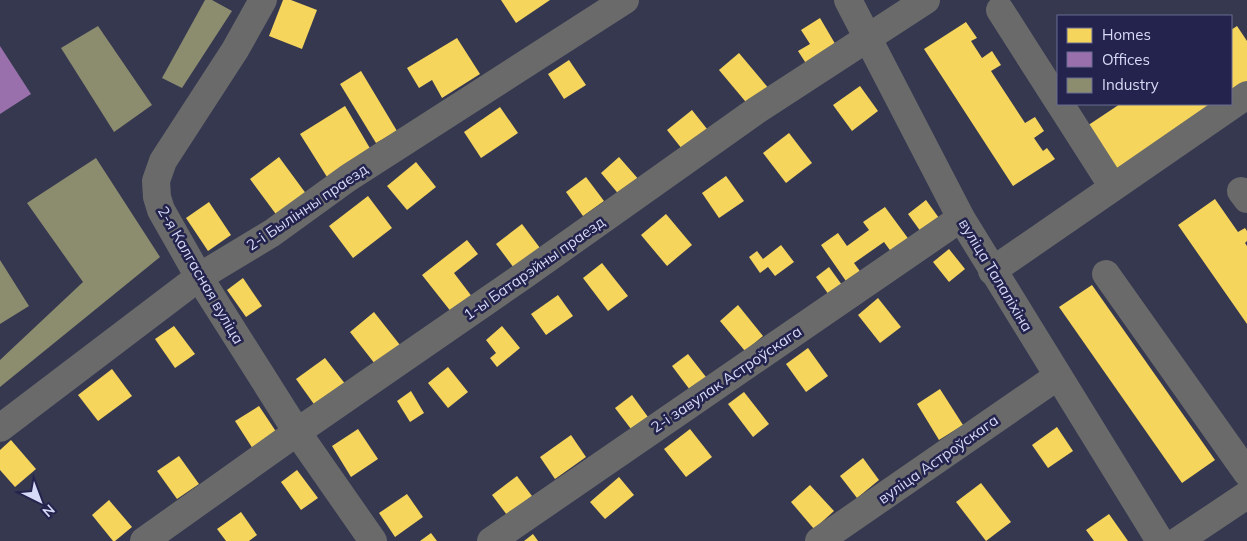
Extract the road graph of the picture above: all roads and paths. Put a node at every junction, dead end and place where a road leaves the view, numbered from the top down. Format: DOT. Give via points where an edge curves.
graph roads {
  1 [pos="263,0"];
  2 [pos="625,0"];
  3 [pos="848,0"];
  4 [pos="926,0"];
  5 [pos="1000,10"];
  6 [pos="868,39"];
  7 [pos="1247,95"];
  8 [pos="1057,100"];
  9 [pos="1060,105"];
  10 [pos="1113,187"];
  11 [pos="961,218"];
  12 [pos="992,271"];
  13 [pos="1106,274"];
  14 [pos="199,278"];
  15 [pos="1058,376"];
  16 [pos="0,428"];
  17 [pos="297,432"];
  18 [pos="1247,473"];
  19 [pos="1244,502"];
  20 [pos="144,541"];
  21 [pos="373,541"];
  22 [pos="491,541"];
  23 [pos="819,541"];
  24 [pos="1160,541"];
  25 [pos="1178,541"];
  1 -- 14 [label="street, 2-я Калгасная вуліца" via="235,50 163,161 156,181 156,196 161,210"];
  2 -- 14 [label="street, 2-і Былінны праезд"];
  3 -- 6 [label="street, вуліца Талаліхіна"];
  4 -- 6 [label="street, 1-ы Батарэйны праезд"];
  5 -- 8 [label="street"];
  6 -- 11 [label="street, вуліца Талаліхіна"];
  6 -- 17 [label="street, 1-ы Батарэйны праезд" via="750,116"];
  7 -- 10 [label="street"];
  9 -- 10 [label="street"];
  10 -- 12 [label="street"];
  11 -- 12 [label="street, вуліца Талаліхіна"];
  11 -- 22 [label="street, 2-і завулак Астроўскага"];
  12 -- 15 [label="street, вуліца Талаліхіна"];
  13 -- 18 [label="street"];
  14 -- 16 [label="street, 2-і Былінны праезд"];
  14 -- 17 [label="street, 2-я Калгасная вуліца"];
  15 -- 23 [label="street, вуліца Астроўскага"];
  15 -- 24 [label="street, вуліца Талаліхіна"];
  17 -- 20 [label="street, 1-ы Батарэйны праезд"];
  17 -- 21 [label="street, 2-я Калгасная вуліца"];
  19 -- 25 [label="street"];
}
